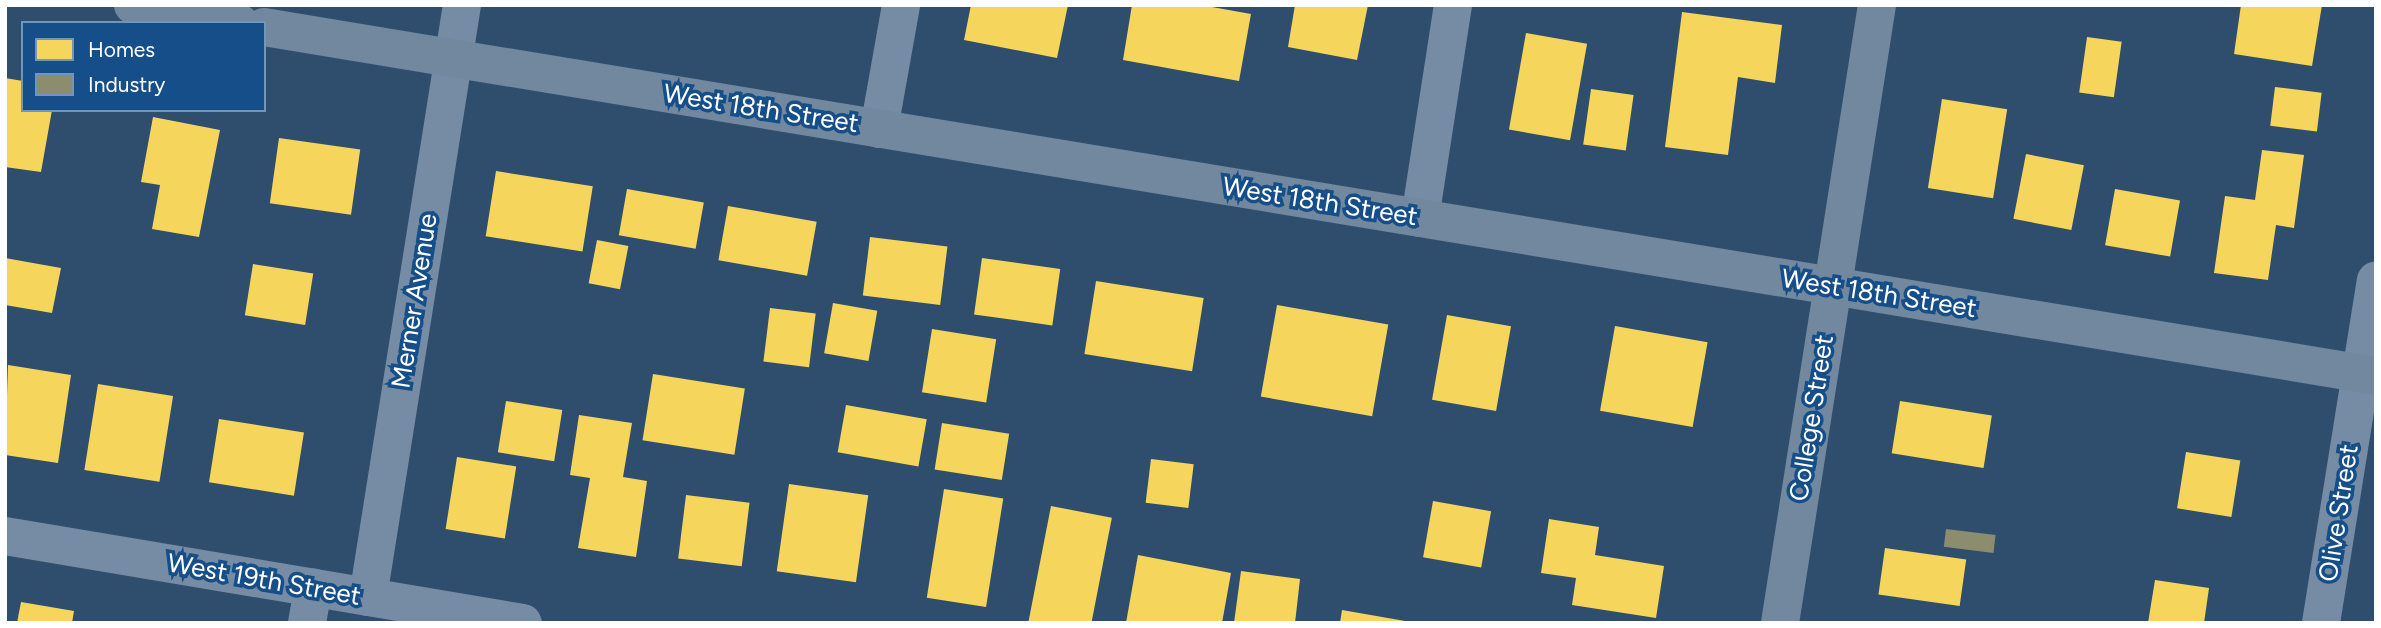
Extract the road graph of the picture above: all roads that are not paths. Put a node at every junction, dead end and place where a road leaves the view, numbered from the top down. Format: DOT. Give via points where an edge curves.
graph roads {
  1 [pos="133,5"];
  2 [pos="462,5"];
  3 [pos="901,5"];
  4 [pos="1453,5"];
  5 [pos="1877,5"];
  6 [pos="227,21"];
  7 [pos="266,27"];
  8 [pos="453,58"];
  9 [pos="879,129"];
  10 [pos="1420,218"];
  11 [pos="2376,280"];
  12 [pos="1832,286"];
  13 [pos="2368,375"];
  14 [pos="5,536"];
  15 [pos="368,597"];
  16 [pos="310,605"];
  17 [pos="523,623"];
  18 [pos="1780,623"];
  19 [pos="2321,623"];
  1 -- 6 [label="main road"];
  2 -- 8 [label="street, Merner Avenue"];
  3 -- 9 [label="street"];
  4 -- 10 [label="street"];
  5 -- 12 [label="main road, College Street"];
  7 -- 8 [label="main road, West 18th Street"];
  8 -- 9 [label="main road, West 18th Street"];
  8 -- 15 [label="street, Merner Avenue"];
  9 -- 10 [label="main road, West 18th Street"];
  10 -- 12 [label="main road, West 18th Street"];
  11 -- 13 [label="street, Olive Street"];
  12 -- 13 [label="main road, West 18th Street"];
  12 -- 18 [label="main road, College Street"];
  13 -- 19 [label="street, Olive Street"];
  14 -- 16 [label="street, West 19th Street"];
  15 -- 16 [label="street, West 19th Street"];
  15 -- 17 [label="street, West 19th Street"];
}
